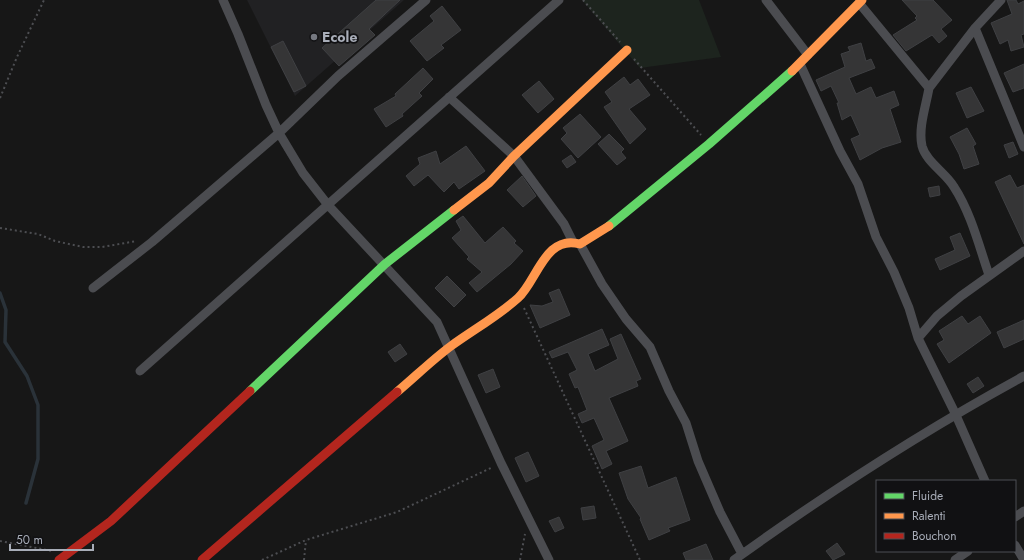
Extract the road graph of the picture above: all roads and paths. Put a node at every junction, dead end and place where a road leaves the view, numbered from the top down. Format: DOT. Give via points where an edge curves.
graph roads {
  1 [pos="44,0"];
  2 [pos="223,0"];
  3 [pos="426,0"];
  4 [pos="559,0"];
  5 [pos="583,0"];
  6 [pos="766,0"];
  7 [pos="1001,0"];
  8 [pos="861,2"];
  9 [pos="975,28"];
  10 [pos="627,50"];
  11 [pos="808,55"];
  12 [pos="800,64"];
  13 [pos="929,88"];
  14 [pos="449,97"];
  15 [pos="0,98"];
  16 [pos="279,133"];
  17 [pos="709,144"];
  18 [pos="1024,147"];
  19 [pos="514,156"];
  20 [pos="328,205"];
  21 [pos="0,228"];
  22 [pos="152,242"];
  23 [pos="576,243"];
  24 [pos="1024,251"];
  25 [pos="385,264"];
  26 [pos="989,275"];
  27 [pos="93,288"];
  28 [pos="519,298"];
  29 [pos="918,338"];
  30 [pos="449,348"];
  31 [pos="140,371"];
  32 [pos="1024,376"];
  33 [pos="955,413"];
  34 [pos="501,463"];
  35 [pos="985,480"];
  36 [pos="529,518"];
  37 [pos="306,540"];
  38 [pos="0,541"];
  39 [pos="1016,547"];
  40 [pos="967,552"];
  41 [pos="66,554"];
  42 [pos="742,554"];
  43 [pos="59,560"];
  44 [pos="202,560"];
  45 [pos="262,560"];
  46 [pos="304,560"];
  47 [pos="520,560"];
  48 [pos="549,560"];
  49 [pos="640,560"];
  50 [pos="734,560"];
  51 [pos="955,560"];
  52 [pos="1024,560"];
  1 -- 15 [label="path"];
  2 -- 16 [label="street"];
  3 -- 16 [label="street" via="338,76"];
  4 -- 14 [label="street"];
  5 -- 10 [label="path"];
  6 -- 11 [label="street"];
  7 -- 9 [label="street"];
  8 -- 11 [label="street"];
  8 -- 13 [label="street"];
  9 -- 13 [label="street"];
  9 -- 18 [label="street"];
  10 -- 17 [label="path"];
  10 -- 19 [label="street"];
  11 -- 12 [label="street"];
  12 -- 17 [label="street"];
  12 -- 29 [label="street" via="858,184 876,237 909,308"];
  13 -- 26 [label="street" via="923,121 922,146 954,186 966,210"];
  14 -- 19 [label="street"];
  14 -- 20 [label="street"];
  16 -- 20 [label="street" via="303,173"];
  16 -- 22 [label="street"];
  17 -- 23 [label="street" via="615,222"];
  19 -- 23 [label="street"];
  19 -- 25 [label="street" via="489,183"];
  20 -- 25 [label="street"];
  20 -- 31 [label="street"];
  21 -- 22 [label="path" via="38,234 61,243 83,247 102,247 134,241"];
  22 -- 27 [label="street"];
  23 -- 28 [label="street" via="554,248 545,257"];
  23 -- 42 [label="street" via="622,313 650,347 686,422 698,461 720,512"];
  24 -- 26 [label="street"];
  25 -- 30 [label="street" via="437,322"];
  25 -- 41 [label="street" via="112,521"];
  26 -- 29 [label="street" via="937,316"];
  28 -- 30 [label="street"];
  28 -- 49 [label="path"];
  29 -- 33 [label="street"];
  30 -- 34 [label="street"];
  30 -- 44 [label="street"];
  32 -- 33 [label="street"];
  33 -- 35 [label="street"];
  33 -- 42 [label="street" via="844,484"];
  34 -- 36 [label="street"];
  34 -- 37 [label="path" via="397,512"];
  36 -- 47 [label="path"];
  36 -- 48 [label="street"];
  37 -- 45 [label="path"];
  37 -- 46 [label="path"];
  38 -- 41 [label="path"];
  39 -- 52 [label="street"];
  40 -- 51 [label="street"];
  41 -- 43 [label="street"];
  42 -- 50 [label="street"];
}
